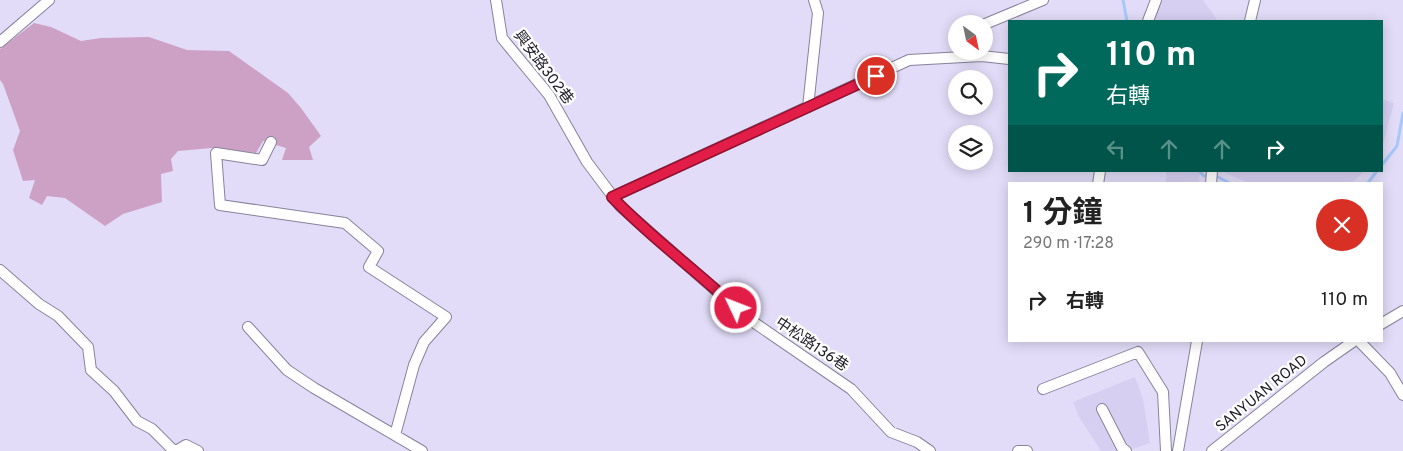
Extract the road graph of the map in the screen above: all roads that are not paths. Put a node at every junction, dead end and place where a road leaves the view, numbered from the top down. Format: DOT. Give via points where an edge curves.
graph roads {
  1 [pos="49,0"];
  2 [pos="496,0"];
  3 [pos="814,0"];
  4 [pos="1043,0"];
  5 [pos="1156,0"];
  6 [pos="1255,0"];
  7 [pos="1148,20"];
  8 [pos="1250,20"];
  9 [pos="993,21"];
  10 [pos="0,42"];
  11 [pos="993,56"];
  12 [pos="948,57"];
  13 [pos="1008,58"];
  14 [pos="808,107"];
  15 [pos="271,142"];
  16 [pos="612,197"];
  17 [pos="0,270"];
  18 [pos="1403,311"];
  19 [pos="1383,323"];
  20 [pos="248,327"];
  21 [pos="1197,342"];
  22 [pos="1353,342"];
  23 [pos="1360,342"];
  24 [pos="1043,389"];
  25 [pos="1403,394"];
  26 [pos="1102,409"];
  27 [pos="395,435"];
  28 [pos="175,451"];
  29 [pos="198,451"];
  30 [pos="422,451"];
  31 [pos="930,451"];
  32 [pos="1018,451"];
  33 [pos="1027,451"];
  34 [pos="1126,451"];
  35 [pos="1166,451"];
  36 [pos="1178,451"];
  37 [pos="1212,451"];
  1 -- 10 [label="street"];
  2 -- 16 [label="street, 興安路302巷" via="502,38 549,95 570,136"];
  3 -- 14 [label="street" via="818,13"];
  4 -- 9 [label="street"];
  5 -- 7 [label="street"];
  6 -- 8 [label="street"];
  11 -- 13 [label="street"];
  12 -- 14 [label="street" via="909,60"];
  14 -- 16 [label="street"];
  15 -- 27 [label="street" via="262,160 216,153 220,205 345,223 378,251 369,267 446,317 424,342 414,365"];
  16 -- 31 [label="street, 中松路136巷" via="636,222 746,317 851,389 891,432"];
  17 -- 28 [label="street" via="58,316 88,347 91,370 114,391 137,421"];
  18 -- 19 [label="street"];
  20 -- 27 [label="street" via="287,370"];
  21 -- 36 [label="street"];
  22 -- 37 [label="street, SANYUAN ROAD"];
  23 -- 25 [label="street" via="1390,373"];
  24 -- 35 [label="street" via="1138,352 1163,392"];
  26 -- 34 [label="street"];
  27 -- 30 [label="street"];
  28 -- 29 [label="street" via="186,445"];
  32 -- 33 [label="street"];
}
